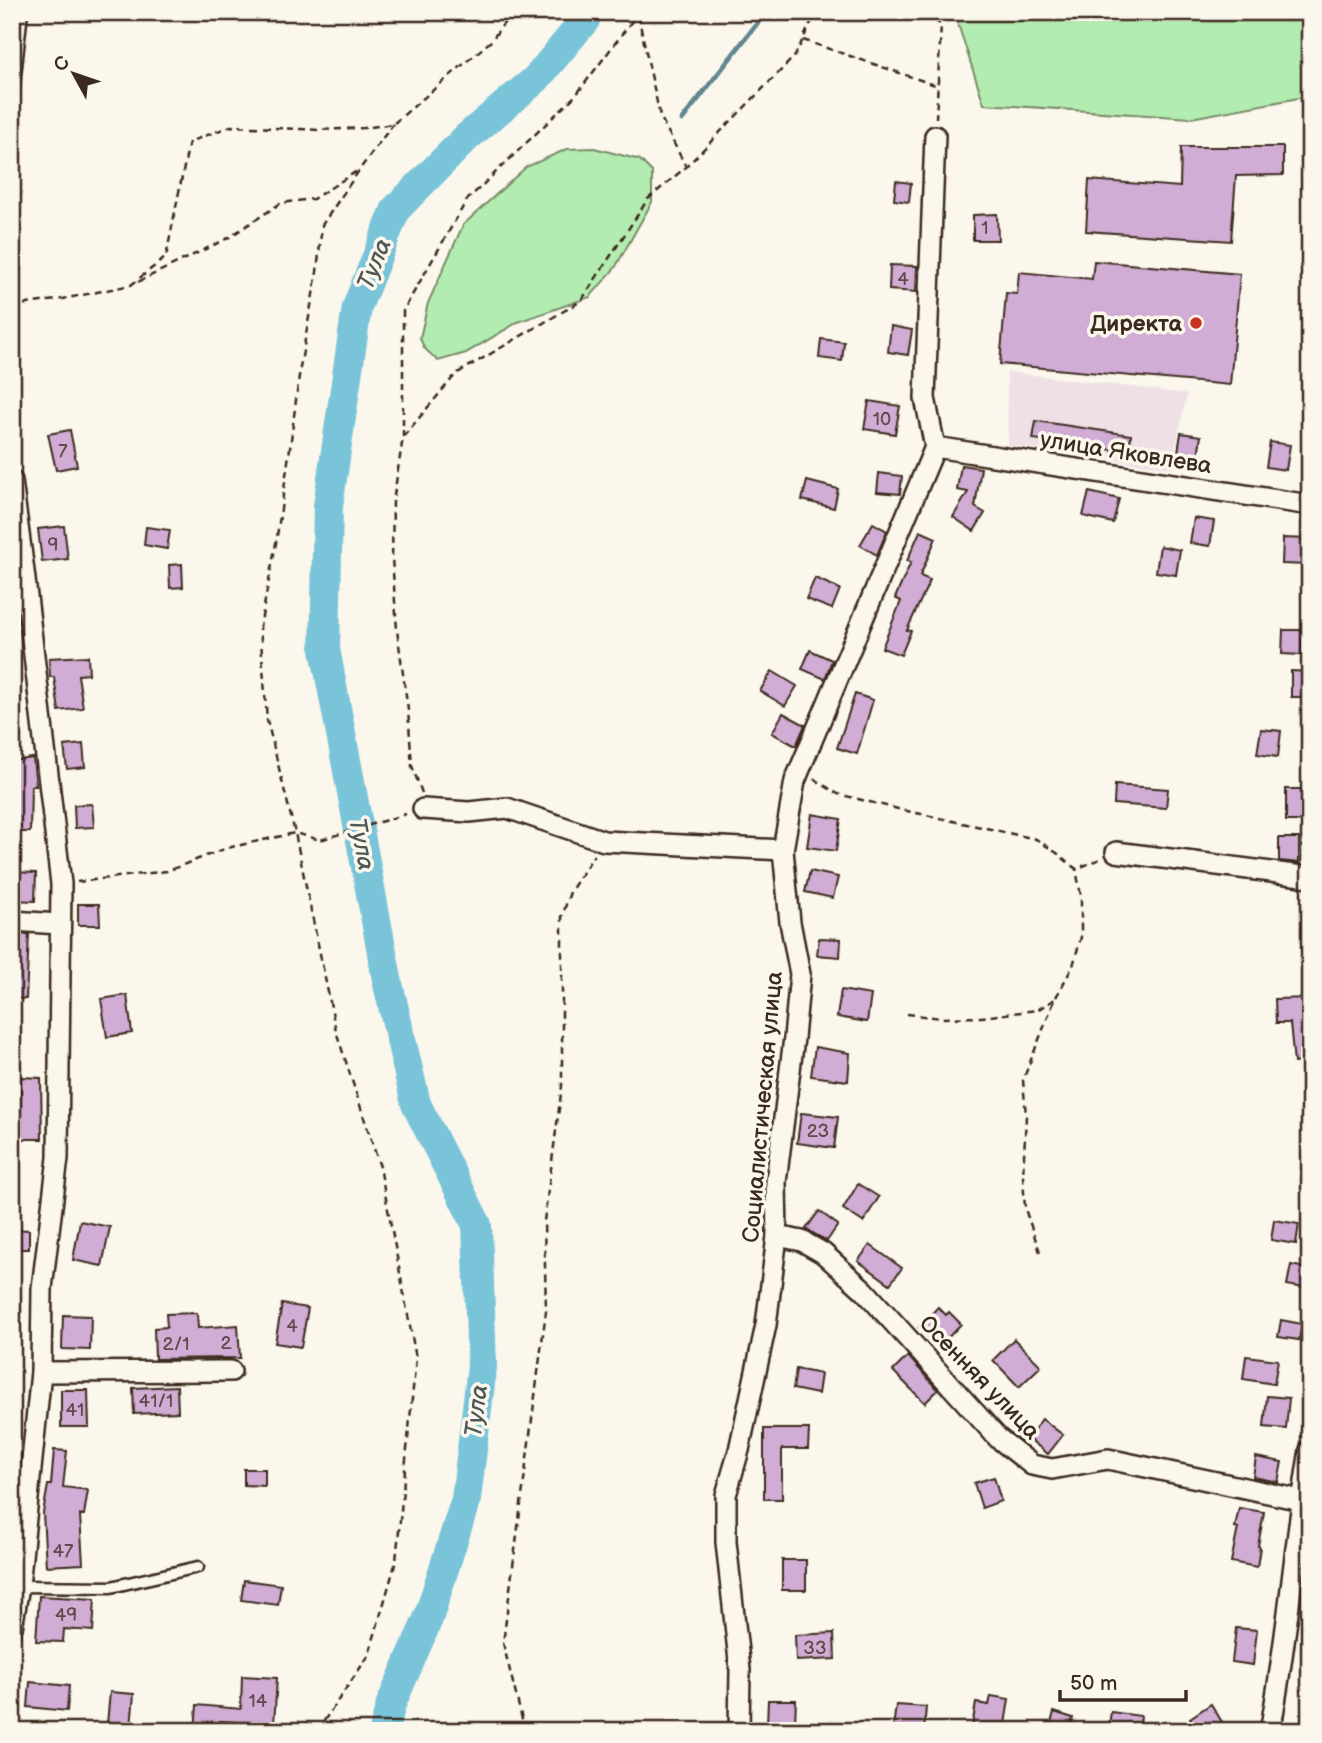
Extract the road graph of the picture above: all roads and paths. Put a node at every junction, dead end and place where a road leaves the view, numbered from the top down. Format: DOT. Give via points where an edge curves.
graph roads {
  1 [pos="22,12"];
  2 [pos="512,12"];
  3 [pos="816,12"];
  4 [pos="925,12"];
  5 [pos="638,13"];
  6 [pos="803,40"];
  7 [pos="937,86"];
  8 [pos="12,103"];
  9 [pos="394,124"];
  10 [pos="935,136"];
  11 [pos="686,167"];
  12 [pos="360,169"];
  13 [pos="131,285"];
  14 [pos="12,306"];
  15 [pos="403,437"];
  16 [pos="935,447"];
  17 [pos="12,481"];
  18 [pos="1310,505"];
  19 [pos="799,769"];
  20 [pos="423,809"];
  21 [pos="401,815"];
  22 [pos="295,833"];
  23 [pos="604,841"];
  24 [pos="783,849"];
  25 [pos="1116,852"];
  26 [pos="1076,869"];
  27 [pos="1310,877"];
  28 [pos="61,884"];
  29 [pos="12,921"];
  30 [pos="60,924"];
  31 [pos="1055,999"];
  32 [pos="907,1014"];
  33 [pos="777,1236"];
  34 [pos="1040,1252"];
  35 [pos="231,1371"];
  36 [pos="41,1372"];
  37 [pos="1310,1450"];
  38 [pos="1301,1500"];
  39 [pos="19,1527"];
  40 [pos="198,1567"];
  41 [pos="19,1586"];
  42 [pos="12,1628"];
  43 [pos="317,1731"];
  44 [pos="525,1731"];
  45 [pos="739,1731"];
  46 [pos="1270,1731"];
  1 -- 8 [label="lane"];
  2 -- 9 [label="path" via="491,41"];
  3 -- 6 [label="path"];
  4 -- 7 [label="path" via="941,25"];
  5 -- 11 [label="path" via="660,116"];
  5 -- 15 [label="path" via="576,95 467,200 403,312"];
  6 -- 7 [label="path"];
  6 -- 11 [label="path" via="795,56"];
  7 -- 10 [label="path"];
  9 -- 12 [label="path"];
  9 -- 13 [label="path" via="320,130 231,126 189,142 166,257"];
  10 -- 16 [label="street" via="925,398"];
  11 -- 15 [label="path" via="648,199 581,301 456,374"];
  12 -- 13 [label="path" via="313,199 281,203 228,238"];
  12 -- 22 [label="path" via="322,225 260,627 267,720"];
  13 -- 14 [label="path"];
  15 -- 20 [label="path" via="393,502 392,558 412,766 422,790"];
  16 -- 18 [label="street, улица Яковлева"];
  16 -- 19 [label="street, Социалистическая улица"];
  17 -- 28 [label="street"];
  19 -- 24 [label="street, Социалистическая улица"];
  19 -- 26 [label="path" via="838,794 1036,839"];
  20 -- 23 [label="street" via="468,812 507,808"];
  21 -- 22 [label="path" via="320,839"];
  22 -- 28 [label="path" via="227,848 167,870"];
  22 -- 43 [label="path" via="336,1031 380,1167 416,1358 396,1561 369,1655"];
  23 -- 24 [label="street"];
  23 -- 44 [label="path" via="570,892 562,917 562,1086 544,1221 546,1311 503,1643"];
  24 -- 33 [label="street, Социалистическая улица" via="800,974 776,1182"];
  25 -- 26 [label="path"];
  25 -- 27 [label="street"];
  26 -- 31 [label="path" via="1081,937 1073,966"];
  28 -- 30 [label="street"];
  29 -- 30 [label="street"];
  30 -- 36 [label="street" via="58,1158 42,1289"];
  31 -- 32 [label="path" via="1037,1010 982,1017"];
  31 -- 34 [label="path" via="1023,1080 1025,1209"];
  33 -- 38 [label="street, Осенняя улица" via="802,1241 823,1253 864,1290 998,1438 1032,1465 1052,1469 1108,1459"];
  33 -- 45 [label="street, Социалистическая улица" via="766,1325 726,1495 726,1542 740,1670"];
  35 -- 36 [label="street"];
  36 -- 39 [label="street"];
  37 -- 38 [label="street"];
  38 -- 46 [label="street"];
  39 -- 41 [label="street"];
  40 -- 41 [label="lane" via="111,1587"];
  41 -- 42 [label="street"];
}
